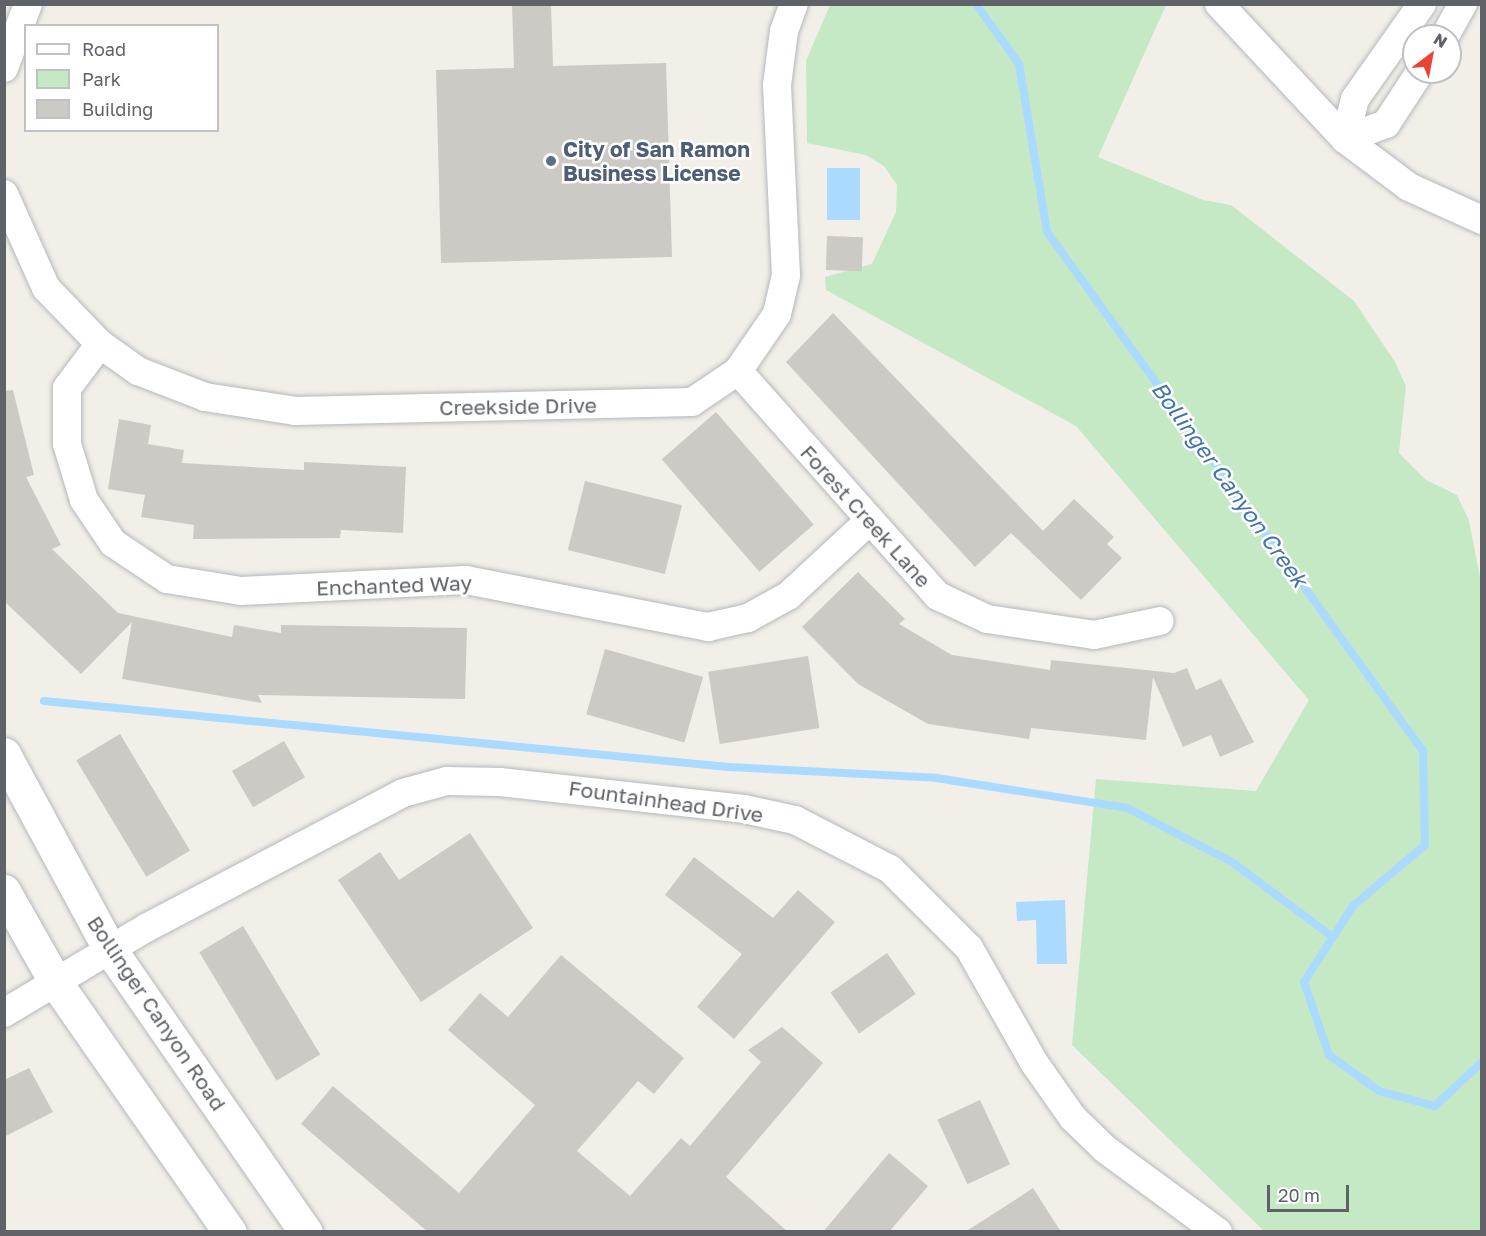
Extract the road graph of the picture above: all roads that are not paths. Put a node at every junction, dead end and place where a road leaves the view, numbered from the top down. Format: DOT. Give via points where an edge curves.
graph roads {
  1 [pos="28,4"];
  2 [pos="794,4"];
  3 [pos="1219,4"];
  4 [pos="1422,4"];
  5 [pos="1463,4"];
  6 [pos="1452,24"];
  7 [pos="4,68"];
  8 [pos="1412,84"];
  9 [pos="1345,139"];
  10 [pos="4,195"];
  11 [pos="1482,220"];
  12 [pos="100,344"];
  13 [pos="738,371"];
  14 [pos="868,522"];
  15 [pos="1160,621"];
  16 [pos="4,754"];
  17 [pos="4,891"];
  18 [pos="109,948"];
  19 [pos="56,983"];
  20 [pos="4,1013"];
  21 [pos="230,1232"];
  22 [pos="306,1232"];
  23 [pos="1218,1232"];
  1 -- 7 [label="street"];
  2 -- 13 [label="street, Creekside Drive" via="784,31 777,85 786,276 777,314"];
  3 -- 9 [label="street"];
  4 -- 9 [label="street" via="1355,99"];
  5 -- 6 [label="street"];
  8 -- 9 [label="street" via="1386,124"];
  9 -- 11 [label="street" via="1409,187"];
  10 -- 12 [label="street, Creekside Drive" via="46,288"];
  12 -- 13 [label="street, Creekside Drive" via="138,371 205,397 295,411 692,402"];
  12 -- 14 [label="street, Enchanted Way" via="67,388 67,444 84,500 113,543 167,579 241,591 466,580 708,627 748,618 788,596"];
  13 -- 14 [label="street, Forest Creek Lane"];
  14 -- 15 [label="street, Forest Creek Lane" via="938,596 987,619 1094,634"];
  16 -- 18 [label="main road, Bollinger Canyon Road"];
  17 -- 19 [label="main road"];
  18 -- 19 [label="street, Fountainhead Drive"];
  18 -- 22 [label="main road, Bollinger Canyon Road"];
  18 -- 23 [label="street, Fountainhead Drive" via="359,813 447,781 693,800 795,820 890,869 930,907 969,948 1030,1055 1073,1118 1105,1149"];
  19 -- 20 [label="street, Fountainhead Drive"];
  19 -- 21 [label="main road"];
}
